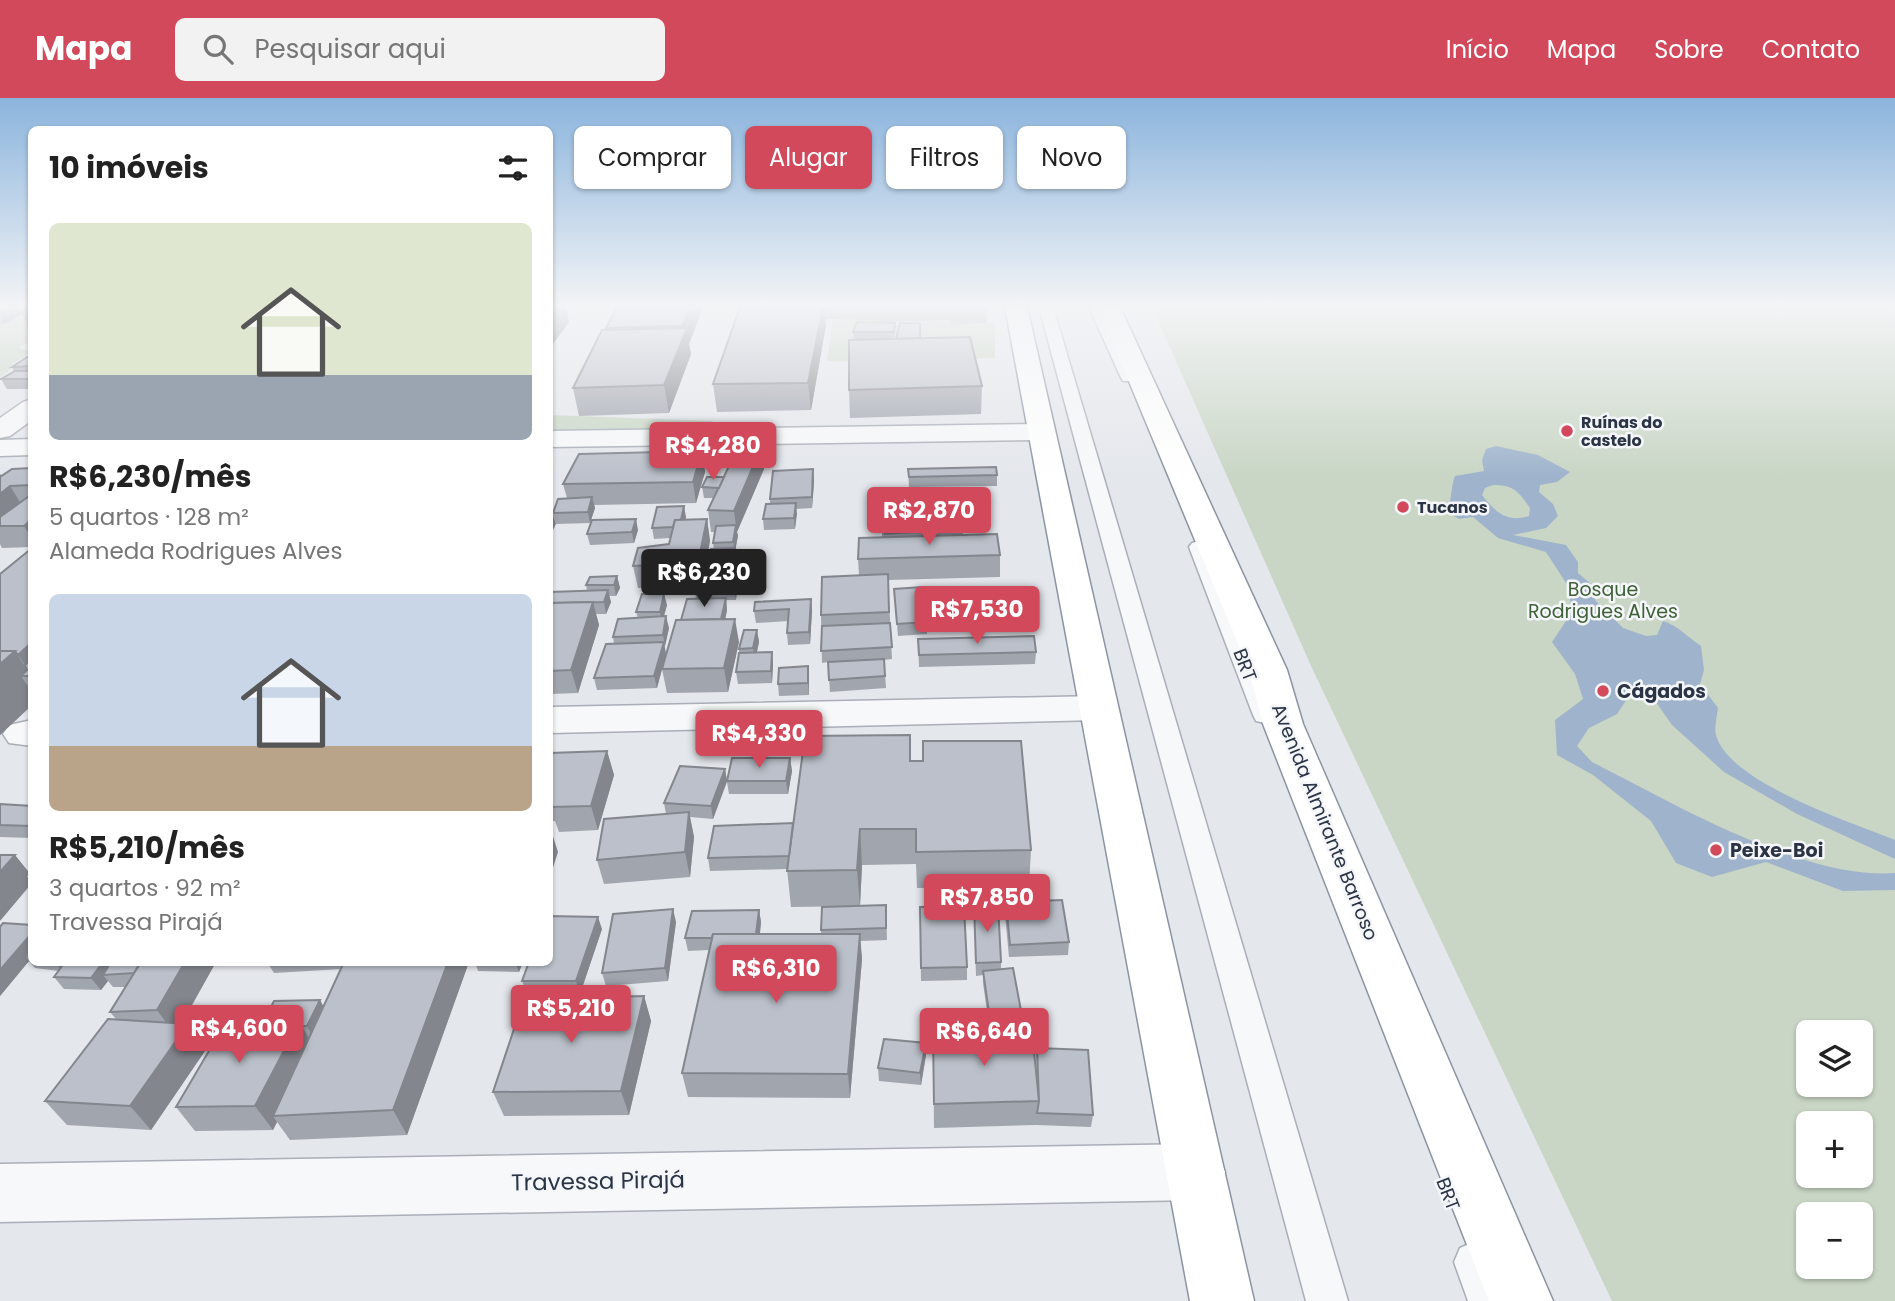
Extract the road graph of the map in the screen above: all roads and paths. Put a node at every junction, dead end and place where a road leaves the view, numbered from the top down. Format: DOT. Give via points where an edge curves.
graph roads {
  1 [pos="1028,363"];
  2 [pos="1062,363"];
  3 [pos="1122,363"];
  4 [pos="1134,363"];
  5 [pos="28,410"];
  6 [pos="0,430"];
  7 [pos="1042,432"];
  8 [pos="553,439"];
  9 [pos="28,447"];
  10 [pos="0,448"];
  11 [pos="1099,708"];
  12 [pos="553,720"];
  13 [pos="1434,1158"];
  14 [pos="1196,1172"];
  15 [pos="0,1193"];
  16 [pos="1464,1236"];
  17 [pos="1222,1301"];
  18 [pos="1327,1301"];
  19 [pos="1489,1301"];
  20 [pos="1521,1301"];
  1 -- 7 [label="highway"];
  2 -- 18 [label="lane"];
  3 -- 13 [label="lane, BRT" via="1155,436"];
  4 -- 20 [label="highway, Avenida Almirante Barroso" via="1268,670 1283,724"];
  5 -- 6 [label="street"];
  7 -- 8 [label="street"];
  7 -- 11 [label="highway"];
  9 -- 10 [label="street"];
  11 -- 12 [label="street"];
  11 -- 14 [label="highway"];
  14 -- 15 [label="street, Travessa Pirajá"];
  14 -- 17 [label="highway"];
  16 -- 19 [label="lane, BRT"];
}
